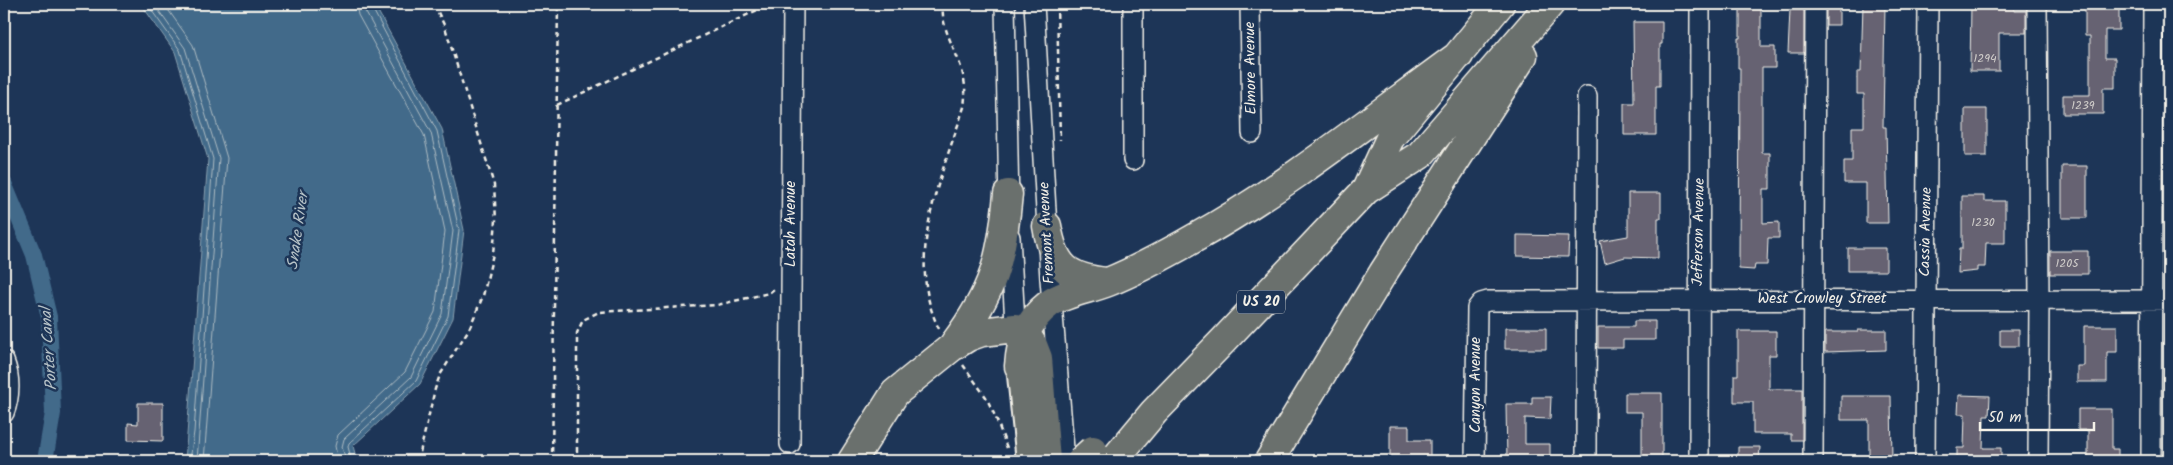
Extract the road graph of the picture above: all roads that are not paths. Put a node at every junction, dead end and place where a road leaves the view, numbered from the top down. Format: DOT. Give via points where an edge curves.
graph roads {
  1 [pos="793,4"];
  2 [pos="1005,4"];
  3 [pos="1034,4"];
  4 [pos="1133,4"];
  5 [pos="1250,4"];
  6 [pos="1500,4"];
  7 [pos="1550,4"];
  8 [pos="1556,4"];
  9 [pos="1700,4"];
  10 [pos="1815,4"];
  11 [pos="1928,4"];
  12 [pos="2037,4"];
  13 [pos="2153,4"];
  14 [pos="1459,54"];
  15 [pos="1587,96"];
  16 [pos="1252,133"];
  17 [pos="1133,160"];
  18 [pos="1366,190"];
  19 [pos="1008,194"];
  20 [pos="1047,226"];
  21 [pos="1107,282"];
  22 [pos="1699,299"];
  23 [pos="1814,299"];
  24 [pos="1925,300"];
  25 [pos="2039,300"];
  26 [pos="2160,300"];
  27 [pos="1586,301"];
  28 [pos="1051,302"];
  29 [pos="1476,308"];
  30 [pos="1020,331"];
  31 [pos="951,347"];
  32 [pos="4,361"];
  33 [pos="1019,366"];
  34 [pos="4,413"];
  35 [pos="790,444"];
  36 [pos="1018,457"];
  37 [pos="1096,458"];
  38 [pos="852,461"];
  39 [pos="1046,461"];
  40 [pos="1065,461"];
  41 [pos="1269,461"];
  42 [pos="1475,461"];
  43 [pos="1586,461"];
  44 [pos="1699,461"];
  45 [pos="1813,461"];
  46 [pos="1925,461"];
  47 [pos="2038,461"];
  48 [pos="2152,461"];
  1 -- 35 [label="street, Latah Avenue"];
  2 -- 19 [label="street"];
  3 -- 20 [label="street, Fremont Avenue"];
  4 -- 17 [label="street"];
  5 -- 16 [label="street, Elmore Avenue"];
  6 -- 14 [label="highway, US 20"];
  7 -- 18 [label="highway, US 20" via="1420,155"];
  8 -- 41 [label="highway" via="1383,273"];
  9 -- 22 [label="street, Jefferson Avenue"];
  10 -- 23 [label="street"];
  11 -- 24 [label="street, Cassia Avenue"];
  12 -- 25 [label="street"];
  13 -- 26 [label="street"];
  14 -- 18 [label="highway, US 20" via="1390,138"];
  14 -- 21 [label="highway" via="1312,164 1245,208 1136,270"];
  15 -- 27 [label="street"];
  18 -- 37 [label="highway, US 20" via="1154,412"];
  19 -- 30 [label="street"];
  19 -- 31 [label="highway" via="1004,239 996,271 974,318"];
  20 -- 21 [label="highway" via="1050,246 1065,270 1088,280"];
  20 -- 28 [label="street, Fremont Avenue"];
  21 -- 28 [label="highway"];
  22 -- 23 [label="street, West Crowley Street"];
  22 -- 27 [label="street, West Crowley Street"];
  22 -- 44 [label="street, Jefferson Avenue"];
  23 -- 24 [label="street, West Crowley Street"];
  23 -- 45 [label="street"];
  24 -- 25 [label="street, West Crowley Street"];
  24 -- 46 [label="street, Cassia Avenue"];
  25 -- 26 [label="street, West Crowley Street"];
  25 -- 47 [label="street"];
  26 -- 48 [label="street"];
  27 -- 29 [label="street, West Crowley Street" via="1488,301"];
  27 -- 43 [label="street"];
  28 -- 30 [label="highway"];
  28 -- 40 [label="street, Fremont Avenue"];
  29 -- 42 [label="street, Canyon Avenue"];
  30 -- 31 [label="highway" via="982,332"];
  30 -- 33 [label="highway"];
  30 -- 39 [label="highway" via="1034,345 1038,358"];
  31 -- 38 [label="highway" via="895,393"];
  32 -- 34 [label="street" via="9,398"];
  33 -- 36 [label="main road"];
}
